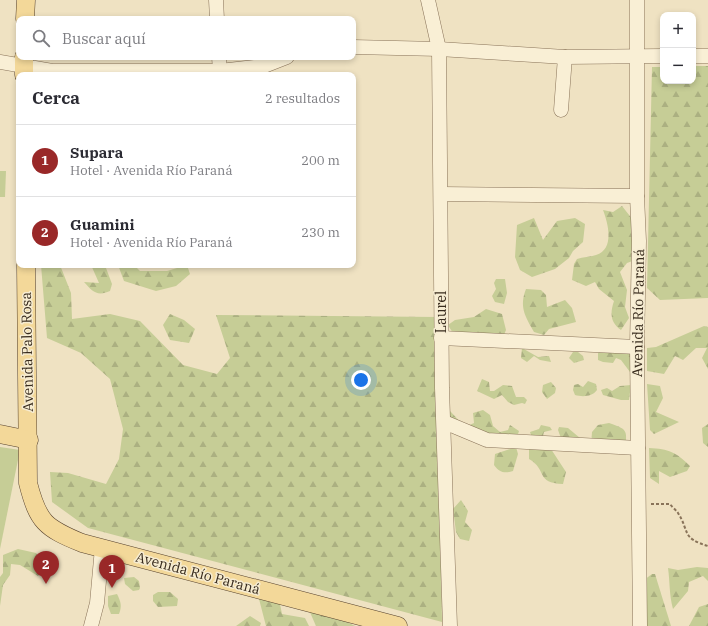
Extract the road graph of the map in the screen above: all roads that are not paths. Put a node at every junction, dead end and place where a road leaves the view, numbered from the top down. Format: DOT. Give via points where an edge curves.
graph roads {
  1 [pos="26,0"];
  2 [pos="216,0"];
  3 [pos="428,0"];
  4 [pos="637,0"];
  5 [pos="25,16"];
  6 [pos="217,16"];
  7 [pos="356,47"];
  8 [pos="439,49"];
  9 [pos="636,56"];
  10 [pos="660,56"];
  11 [pos="696,56"];
  12 [pos="708,56"];
  13 [pos="565,57"];
  14 [pos="279,60"];
  15 [pos="0,62"];
  16 [pos="220,64"];
  17 [pos="24,66"];
  18 [pos="561,110"];
  19 [pos="441,194"];
  20 [pos="637,196"];
  21 [pos="26,268"];
  22 [pos="442,338"];
  23 [pos="637,348"];
  24 [pos="444,422"];
  25 [pos="0,434"];
  26 [pos="28,440"];
  27 [pos="638,448"];
  28 [pos="102,548"];
  29 [pos="91,626"];
  30 [pos="398,626"];
  31 [pos="450,626"];
  32 [pos="640,626"];
  1 -- 5 [label="main road"];
  2 -- 6 [label="street"];
  3 -- 8 [label="street, Laurel"];
  4 -- 9 [label="street, Avenida Río Paraná"];
  7 -- 8 [label="street"];
  8 -- 13 [label="street"];
  8 -- 19 [label="street, Laurel"];
  9 -- 10 [label="street"];
  9 -- 13 [label="street"];
  9 -- 20 [label="street, Avenida Río Paraná"];
  11 -- 12 [label="street"];
  13 -- 18 [label="street"];
  14 -- 16 [label="street" via="264,66"];
  15 -- 17 [label="street"];
  16 -- 17 [label="street" via="52,71"];
  19 -- 20 [label="street"];
  19 -- 22 [label="street, Laurel"];
  20 -- 23 [label="street, Avenida Río Paraná"];
  21 -- 26 [label="main road, Avenida Palo Rosa"];
  22 -- 23 [label="street"];
  22 -- 24 [label="street, Laurel"];
  23 -- 27 [label="street, Avenida Río Paraná"];
  24 -- 27 [label="street" via="487,440"];
  24 -- 31 [label="street, Laurel"];
  25 -- 26 [label="main road"];
  26 -- 28 [label="main road, Avenida Río Paraná" via="28,484 34,506 43,522 62,535"];
  27 -- 32 [label="street, Avenida Río Paraná"];
  28 -- 29 [label="street" via="97,603"];
  28 -- 30 [label="main road, Avenida Río Paraná"];
}
